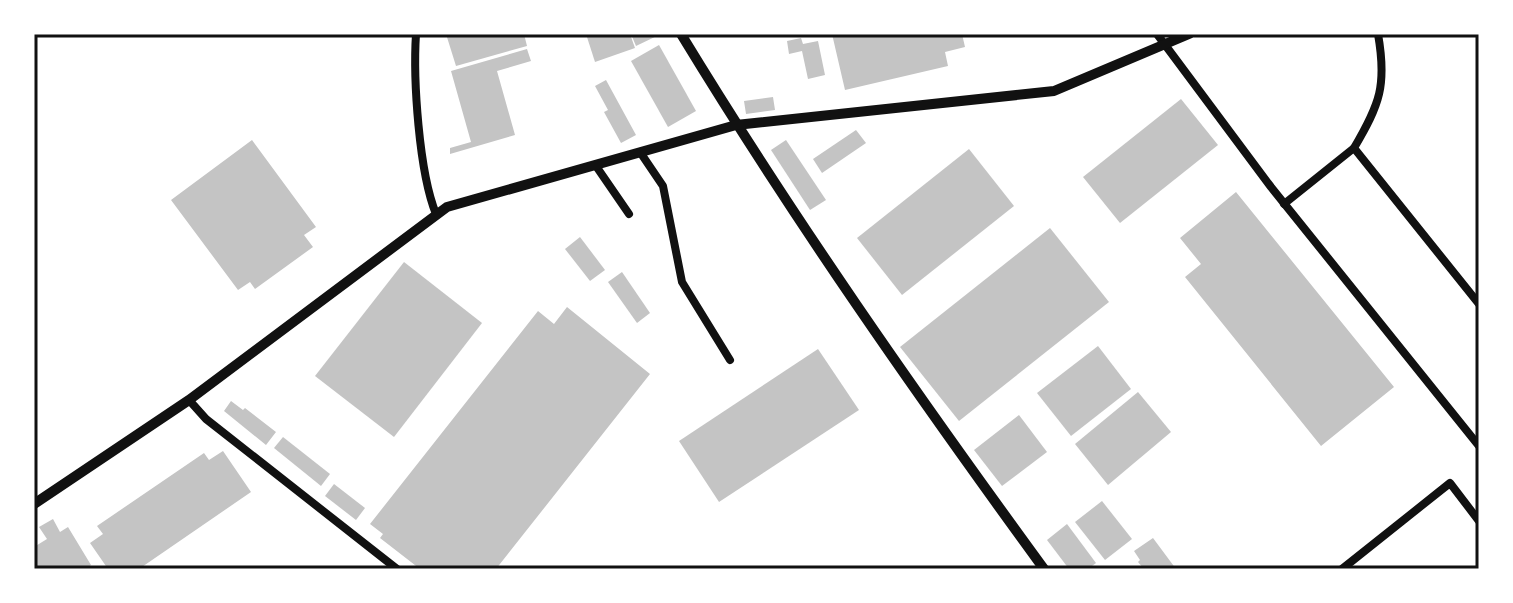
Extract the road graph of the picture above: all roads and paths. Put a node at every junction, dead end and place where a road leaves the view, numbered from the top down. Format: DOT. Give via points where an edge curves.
graph roads {
  1 [pos="416,34"];
  2 [pos="681,34"];
  3 [pos="1157,34"];
  4 [pos="1189,34"];
  5 [pos="1378,34"];
  6 [pos="1164,44"];
  7 [pos="736,125"];
  8 [pos="1354,148"];
  9 [pos="640,152"];
  10 [pos="596,166"];
  11 [pos="1284,204"];
  12 [pos="436,214"];
  13 [pos="629,214"];
  14 [pos="1479,304"];
  15 [pos="730,360"];
  16 [pos="189,400"];
  17 [pos="1479,446"];
  18 [pos="34,504"];
  19 [pos="1479,521"];
  20 [pos="397,569"];
  21 [pos="1044,569"];
  22 [pos="1342,569"];
  1 -- 12 [label="street" via="423,150"];
  2 -- 7 [label="street"];
  3 -- 6 [label="street"];
  4 -- 6 [label="street"];
  5 -- 8 [label="street" via="1382,86"];
  6 -- 7 [label="street" via="1054,91"];
  6 -- 11 [label="street"];
  7 -- 9 [label="street"];
  7 -- 21 [label="street" via="953,445"];
  8 -- 11 [label="street"];
  8 -- 14 [label="street"];
  9 -- 10 [label="street"];
  9 -- 15 [label="street" via="663,186 682,282"];
  10 -- 12 [label="street"];
  10 -- 13 [label="street"];
  11 -- 17 [label="street"];
  12 -- 16 [label="street"];
  16 -- 18 [label="street"];
  16 -- 20 [label="street" via="206,419"];
  19 -- 22 [label="street" via="1450,483"];
}
